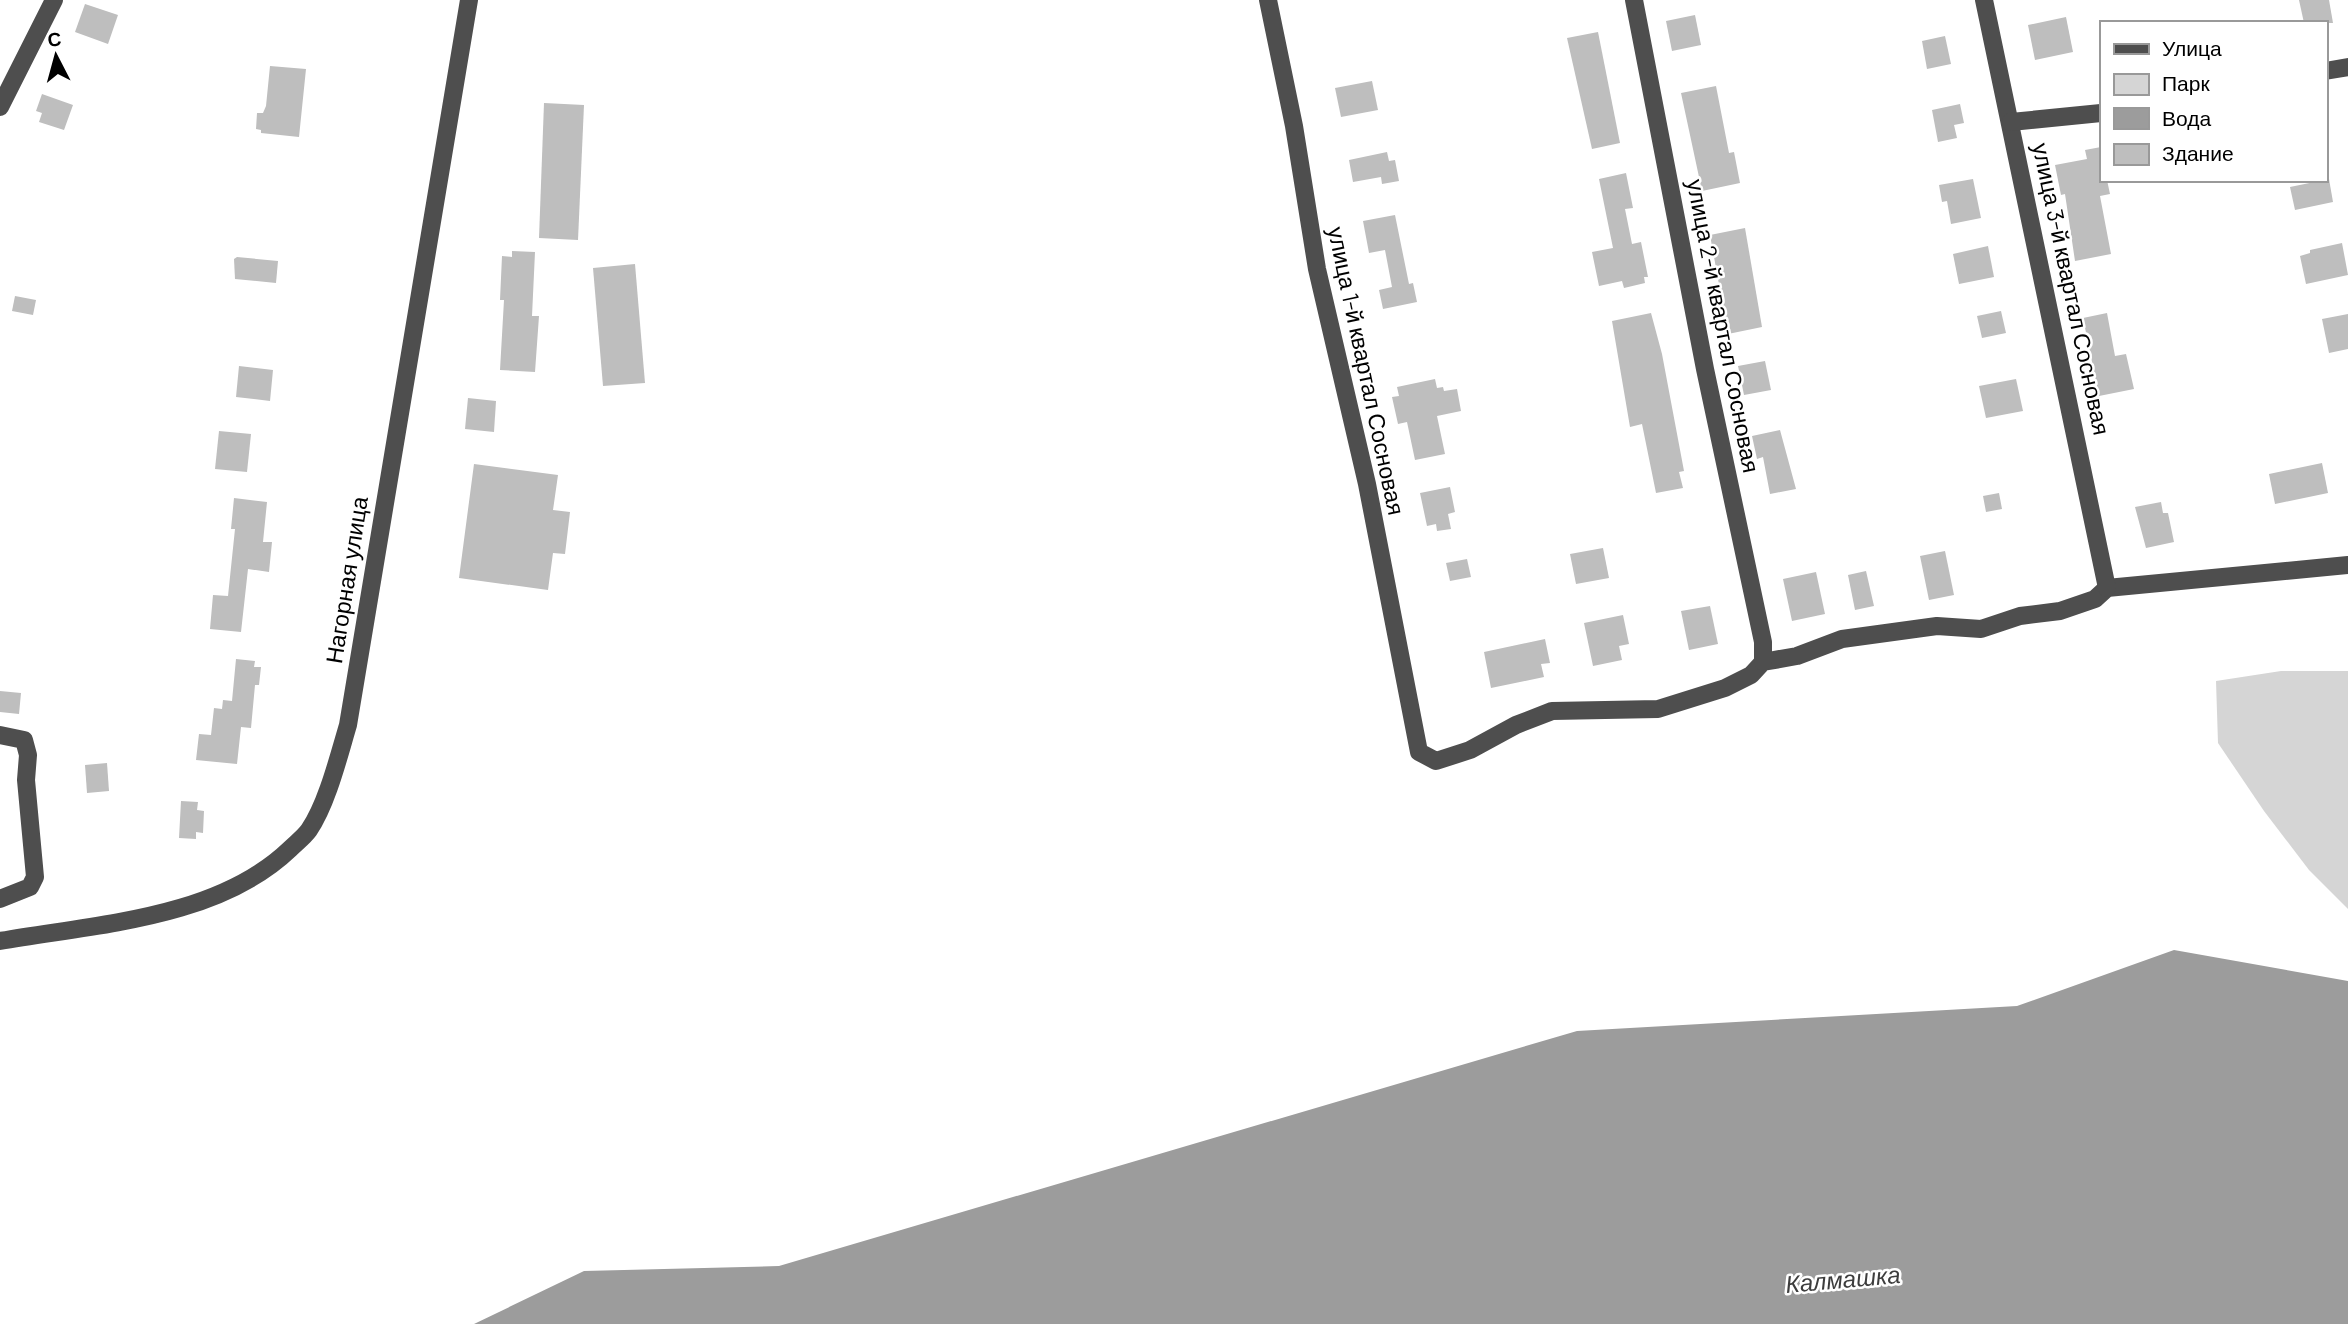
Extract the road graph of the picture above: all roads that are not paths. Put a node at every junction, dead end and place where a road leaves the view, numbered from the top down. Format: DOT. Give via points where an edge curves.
graph roads {
  1 [pos="54,0"];
  2 [pos="469,0"];
  3 [pos="1268,0"];
  4 [pos="1634,0"];
  5 [pos="1984,0"];
  6 [pos="2348,68"];
  7 [pos="2327,71"];
  8 [pos="0,107"];
  9 [pos="2100,113"];
  10 [pos="2011,122"];
  11 [pos="2348,565"];
  12 [pos="2107,588"];
  13 [pos="1763,662"];
  14 [pos="0,735"];
  15 [pos="0,899"];
  16 [pos="0,941"];
  1 -- 8 [label="street"];
  2 -- 16 [label="street, Нагорная улица" via="348,725 309,830 276,862 231,891 175,909"];
  3 -- 13 [label="street, улица 1-й квартал Сосновая" via="1317,269 1367,484 1419,752 1436,761 1552,711 1658,709 1726,688 1751,675"];
  4 -- 13 [label="street, улица 2-й квартал Сосновая" via="1763,642"];
  5 -- 10 [label="street, улица 3-й квартал Сосновая"];
  6 -- 7 [label="street"];
  9 -- 10 [label="street"];
  10 -- 12 [label="street, улица 3-й квартал Сосновая"];
  11 -- 12 [label="street"];
  12 -- 13 [label="street" via="2095,599 2060,611 2020,616 1981,629 1937,626 1887,631"];
  14 -- 15 [label="street" via="24,740 28,755 35,877 30,887"];
}
